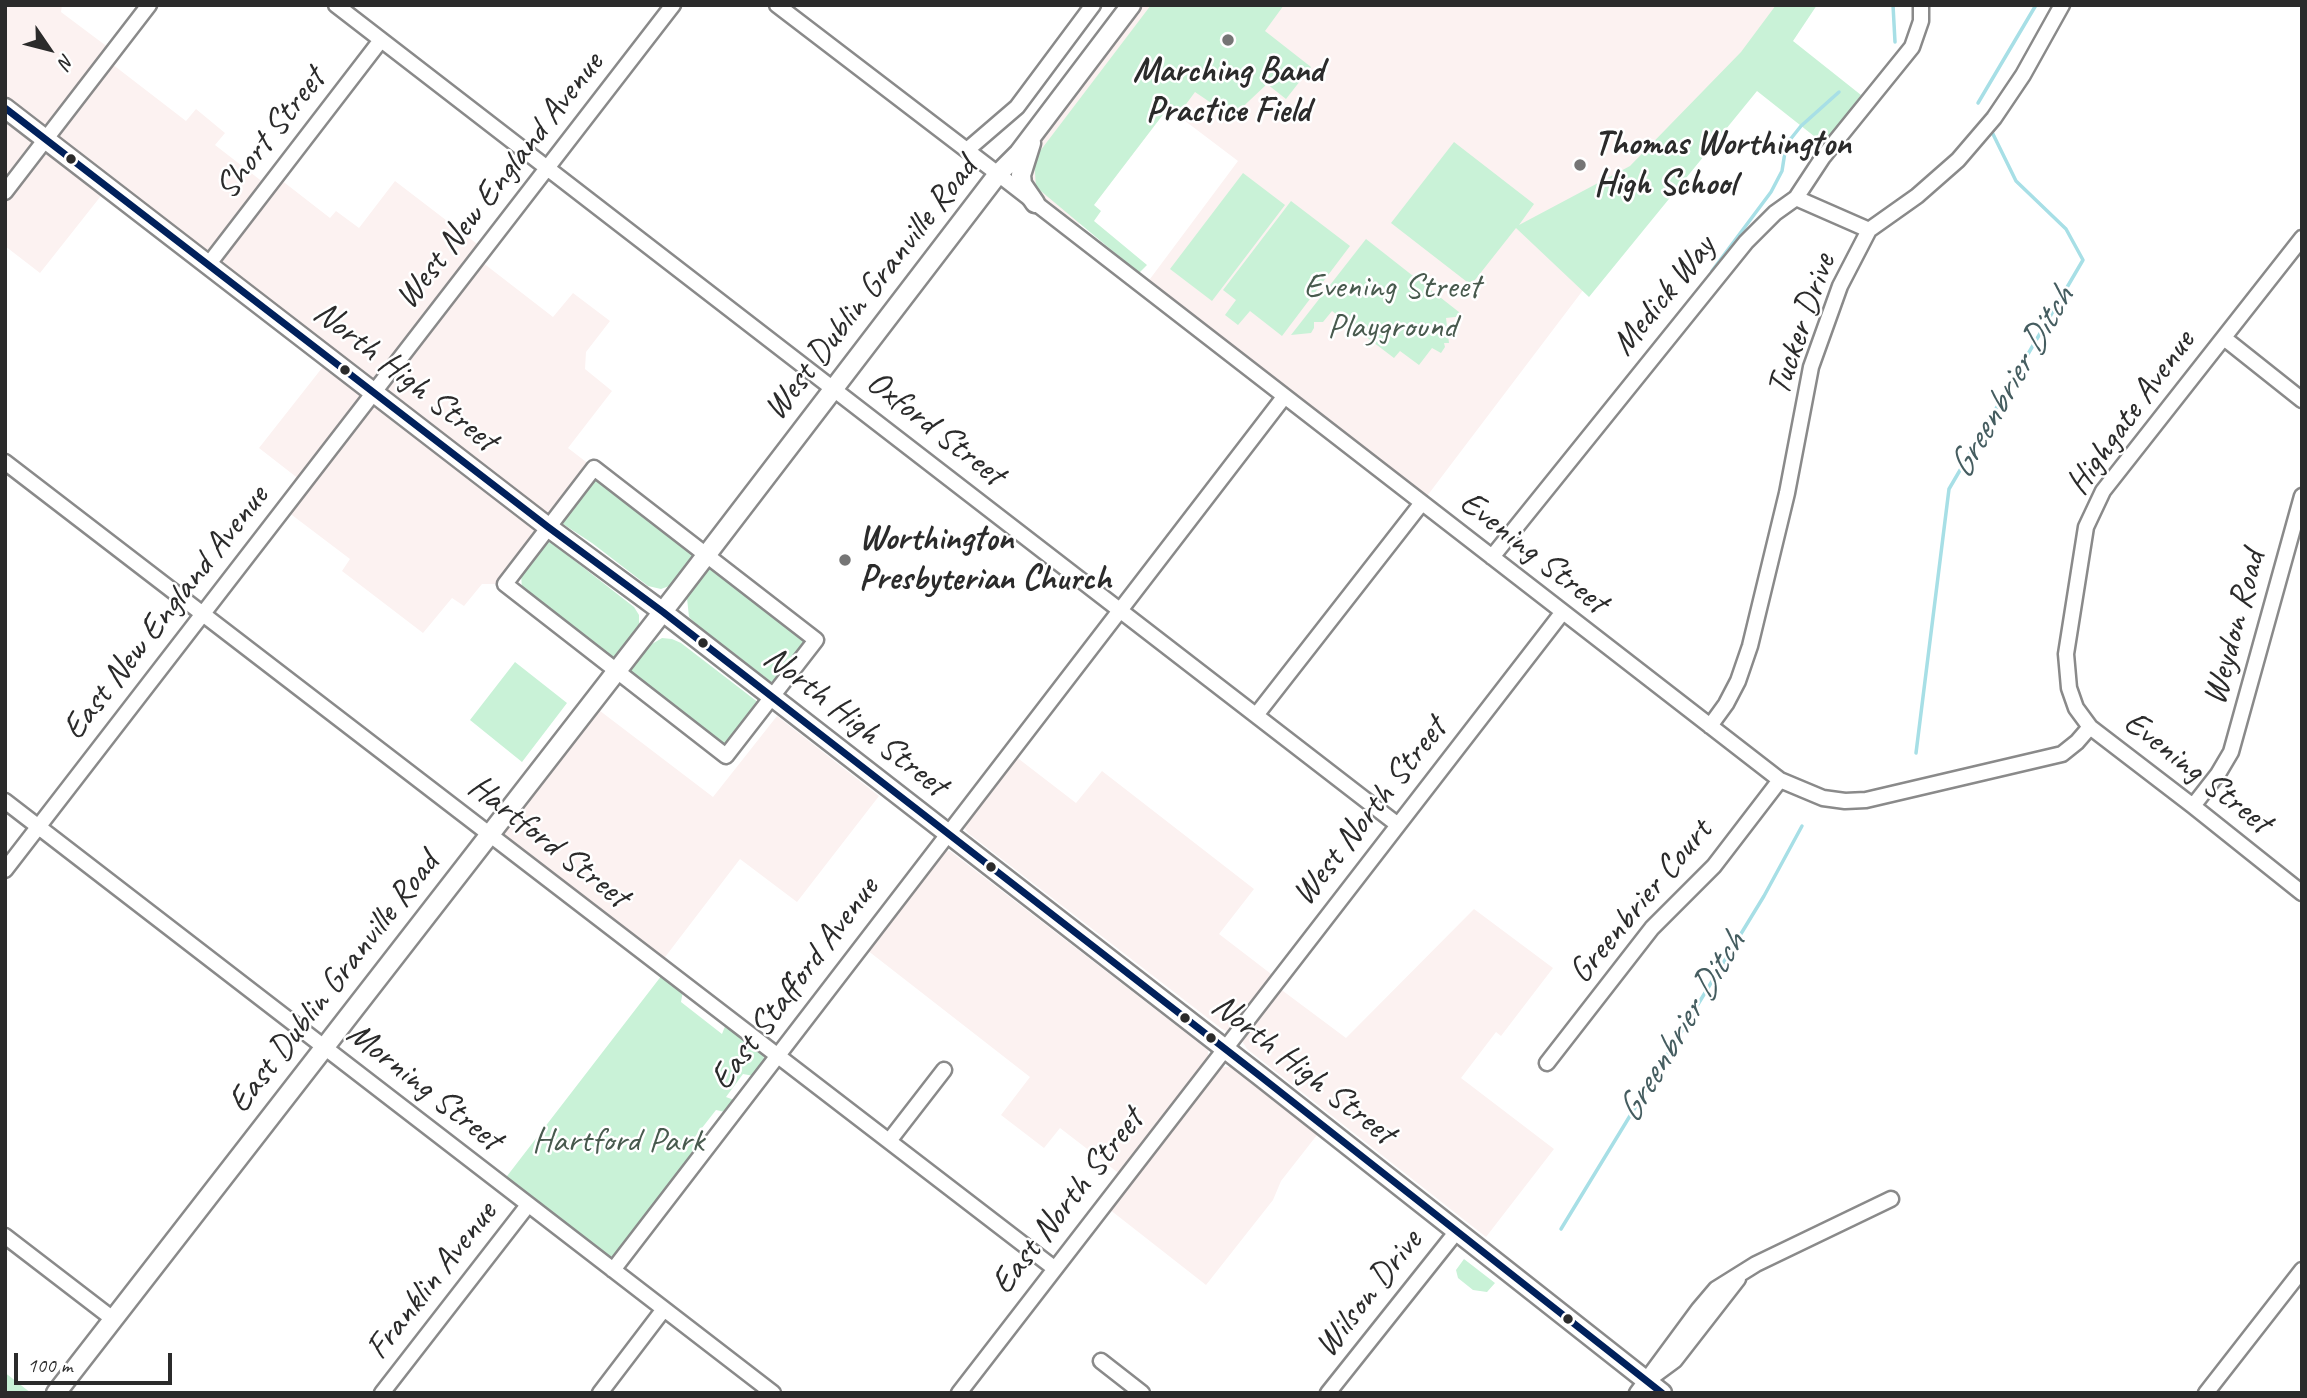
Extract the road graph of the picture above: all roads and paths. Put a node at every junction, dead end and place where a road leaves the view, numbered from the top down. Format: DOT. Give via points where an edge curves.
graph roads {
  1 [pos="149,5"];
  2 [pos="336,5"];
  3 [pos="673,5"];
  4 [pos="777,5"];
  5 [pos="1093,5"];
  6 [pos="1131,5"];
  7 [pos="1921,5"];
  8 [pos="2062,5"];
  9 [pos="381,40"];
  10 [pos="5,108"];
  11 [pos="1034,133"];
  12 [pos="46,140"];
  13 [pos="967,150"];
  14 [pos="548,169"];
  15 [pos="998,174"];
  16 [pos="5,192"];
  17 [pos="1796,198"];
  18 [pos="1035,203"];
  19 [pos="1869,230"];
  20 [pos="2302,238"];
  21 [pos="208,265"];
  22 [pos="2224,338"];
  23 [pos="834,389"];
  24 [pos="374,393"];
  25 [pos="1284,397"];
  26 [pos="2302,400"];
  27 [pos="5,462"];
  28 [pos="2302,496"];
  29 [pos="1421,504"];
  30 [pos="548,527"];
  31 [pos="706,555"];
  32 [pos="1492,557"];
  33 [pos="1120,609"];
  34 [pos="663,612"];
  35 [pos="1562,613"];
  36 [pos="203,614"];
  37 [pos="617,671"];
  38 [pos="771,697"];
  39 [pos="1257,714"];
  40 [pos="1710,726"];
  41 [pos="2090,727"];
  42 [pos="1780,780"];
  43 [pos="5,801"];
  44 [pos="2193,806"];
  45 [pos="1398,825"];
  46 [pos="39,827"];
  47 [pos="948,834"];
  48 [pos="490,835"];
  49 [pos="5,870"];
  50 [pos="2302,893"];
  51 [pos="325,1048"];
  52 [pos="1224,1048"];
  53 [pos="779,1056"];
  54 [pos="1547,1063"];
  55 [pos="944,1070"];
  56 [pos="889,1141"];
  57 [pos="1891,1199"];
  58 [pos="528,1205"];
  59 [pos="1457,1231"];
  60 [pos="5,1236"];
  61 [pos="1054,1268"];
  62 [pos="613,1270"];
  63 [pos="2302,1270"];
  64 [pos="664,1309"];
  65 [pos="113,1319"];
  66 [pos="1101,1361"];
  67 [pos="1642,1387"];
  68 [pos="756,1388"];
  69 [pos="56,1393"];
  70 [pos="382,1393"];
  71 [pos="600,1393"];
  72 [pos="773,1393"];
  73 [pos="959,1393"];
  74 [pos="1142,1393"];
  75 [pos="1328,1393"];
  76 [pos="1662,1393"];
  77 [pos="2206,1393"];
  1 -- 12 [label="street"];
  2 -- 9 [label="street, Oxford Street"];
  3 -- 14 [label="street, West New England Avenue"];
  4 -- 13 [label="street, Evening Street"];
  5 -- 13 [label="street" via="1017,107"];
  6 -- 11 [label="main road, West Dublin Granville Road"];
  7 -- 17 [label="street, Medick Way" via="1912,47 1823,157"];
  8 -- 19 [label="street, Tucker Drive" via="2009,96 1958,160"];
  9 -- 14 [label="street, Oxford Street"];
  9 -- 21 [label="street, Short Street"];
  10 -- 12 [label="main road, North High Street"];
  11 -- 15 [label="main road, West Dublin Granville Road"];
  11 -- 18 [label="main road" via="1021,175"];
  12 -- 16 [label="street"];
  12 -- 21 [label="main road, North High Street"];
  13 -- 15 [label="street, Evening Street"];
  14 -- 23 [label="street, Oxford Street"];
  14 -- 24 [label="street, West New England Avenue"];
  15 -- 18 [label="street, Evening Street"];
  15 -- 23 [label="main road, West Dublin Granville Road"];
  17 -- 19 [label="street"];
  17 -- 32 [label="street, Medick Way" via="1746,242"];
  18 -- 25 [label="street, Evening Street"];
  19 -- 40 [label="street, Tucker Drive" via="1840,286 1811,368 1750,646 1738,681"];
  20 -- 22 [label="street, Highgate Avenue"];
  21 -- 24 [label="main road, North High Street"];
  22 -- 26 [label="street"];
  22 -- 41 [label="street, Highgate Avenue" via="2103,491 2086,527 2066,673 2076,708"];
  23 -- 31 [label="main road, West Dublin Granville Road"];
  23 -- 33 [label="street, Oxford Street"];
  24 -- 30 [label="main road, North High Street"];
  24 -- 36 [label="street, East New England Avenue"];
  25 -- 29 [label="street, Evening Street"];
  25 -- 33 [label="street, East Stafford Avenue"];
  27 -- 36 [label="street, Hartford Street"];
  28 -- 44 [label="street, Weydon Road" via="2231,752"];
  29 -- 32 [label="street, Evening Street"];
  29 -- 39 [label="street"];
  30 -- 31 [label="street" via="594,468"];
  30 -- 34 [label="main road, North High Street"];
  30 -- 37 [label="street" via="505,584"];
  31 -- 34 [label="main road, West Dublin Granville Road"];
  31 -- 38 [label="street" via="816,640"];
  32 -- 35 [label="street, Evening Street"];
  33 -- 39 [label="street, Oxford Street"];
  33 -- 47 [label="street, East Stafford Avenue"];
  34 -- 37 [label="main road, East Dublin Granville Road"];
  34 -- 38 [label="main road, North High Street"];
  35 -- 40 [label="street, Evening Street"];
  35 -- 45 [label="street, West North Street"];
  36 -- 46 [label="street, East New England Avenue"];
  36 -- 48 [label="street, Hartford Street"];
  37 -- 38 [label="street" via="726,756"];
  37 -- 48 [label="main road, East Dublin Granville Road"];
  38 -- 47 [label="main road, North High Street"];
  39 -- 45 [label="street, Oxford Street"];
  40 -- 42 [label="street, Evening Street"];
  41 -- 42 [label="street, Evening Street" via="2062,754 1866,800 1823,798"];
  41 -- 44 [label="street, Evening Street"];
  42 -- 54 [label="street, Greenbrier Court" via="1714,866 1652,928"];
  43 -- 46 [label="street, Morning Street"];
  44 -- 50 [label="street, Evening Street"];
  45 -- 52 [label="street, West North Street"];
  46 -- 49 [label="street, East New England Avenue"];
  46 -- 51 [label="street, Morning Street"];
  47 -- 52 [label="main road, North High Street"];
  47 -- 53 [label="street, East Stafford Avenue"];
  48 -- 51 [label="main road, East Dublin Granville Road"];
  48 -- 53 [label="street, Hartford Street"];
  51 -- 58 [label="street, Morning Street"];
  51 -- 65 [label="main road, East Dublin Granville Road"];
  52 -- 59 [label="main road, North High Street"];
  52 -- 61 [label="street, East North Street"];
  53 -- 56 [label="street, Hartford Street"];
  53 -- 62 [label="street, East Stafford Avenue"];
  55 -- 56 [label="street"];
  56 -- 61 [label="street, Hartford Street"];
  57 -- 67 [label="street" via="1756,1264 1716,1289"];
  58 -- 62 [label="street, Morning Street"];
  58 -- 70 [label="street, Franklin Avenue"];
  59 -- 67 [label="main road, North High Street"];
  59 -- 75 [label="street, Wilson Drive"];
  60 -- 65 [label="street"];
  61 -- 73 [label="street, East North Street"];
  62 -- 64 [label="street, Morning Street"];
  63 -- 77 [label="street"];
  64 -- 68 [label="street, Morning Street"];
  64 -- 71 [label="street"];
  65 -- 69 [label="main road, East Dublin Granville Road"];
  66 -- 74 [label="street"];
  67 -- 76 [label="main road, North High Street"];
  68 -- 72 [label="street, Morning Street"];
}
